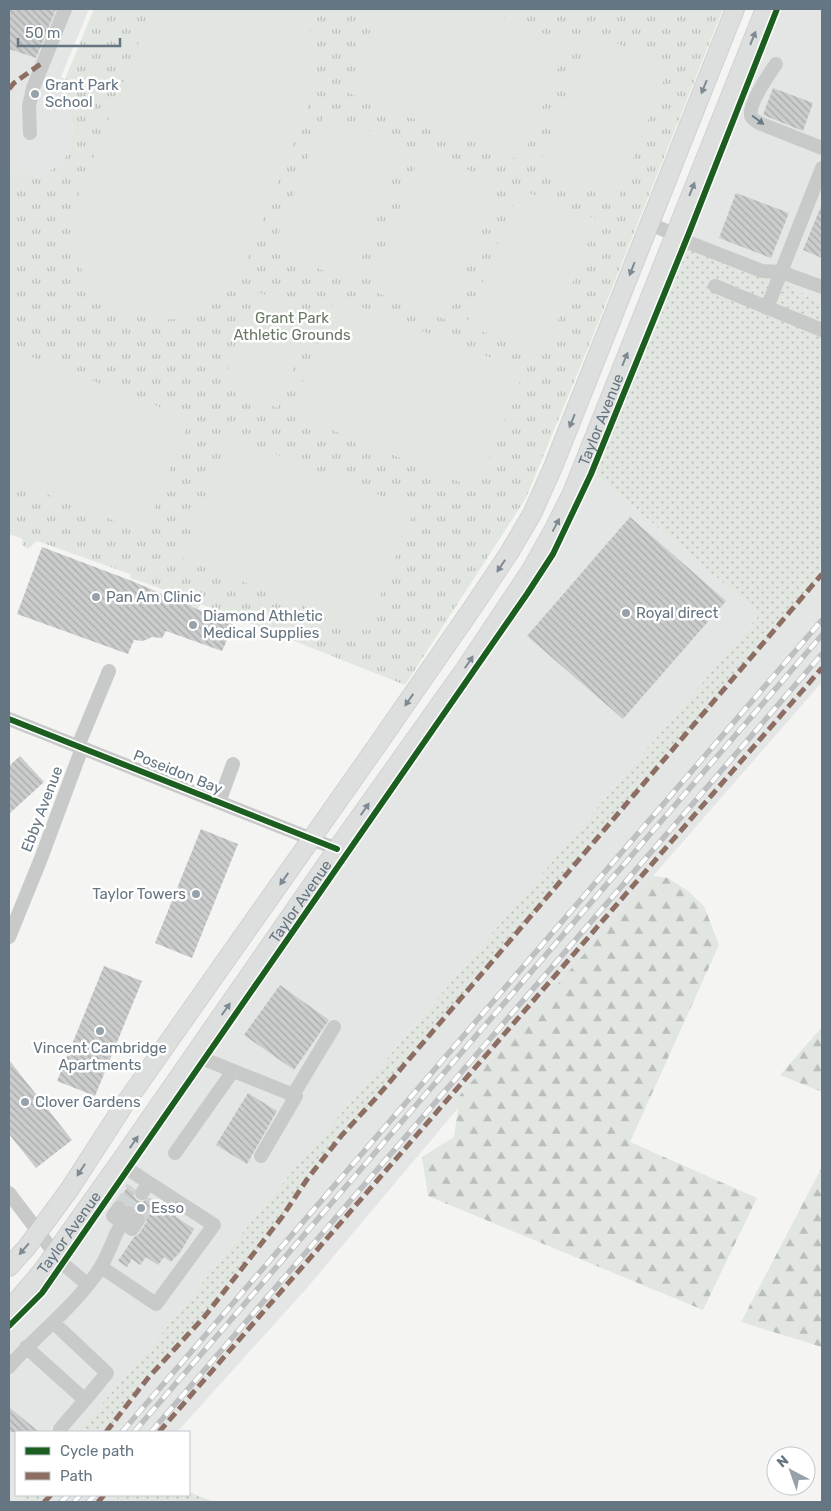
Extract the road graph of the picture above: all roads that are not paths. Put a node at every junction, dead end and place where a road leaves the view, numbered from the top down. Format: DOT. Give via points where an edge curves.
graph roads {
  1 [pos="65,9"];
  2 [pos="735,9"];
  3 [pos="765,9"];
  4 [pos="776,64"];
  5 [pos="30,133"];
  6 [pos="822,148"];
  7 [pos="822,168"];
  8 [pos="650,224"];
  9 [pos="674,234"];
  10 [pos="781,272"];
  11 [pos="715,286"];
  12 [pos="822,287"];
  13 [pos="767,308"];
  14 [pos="822,330"];
  15 [pos="109,671"];
  16 [pos="9,719"];
  17 [pos="80,747"];
  18 [pos="232,764"];
  19 [pos="219,802"];
  20 [pos="312,839"];
  21 [pos="337,849"];
  22 [pos="9,937"];
  23 [pos="334,1027"];
  24 [pos="194,1055"];
  25 [pos="233,1071"];
  26 [pos="293,1095"];
  27 [pos="175,1153"];
  28 [pos="260,1156"];
  29 [pos="119,1163"];
  30 [pos="9,1193"];
  31 [pos="126,1216"];
  32 [pos="39,1231"];
  33 [pos="55,1253"];
  34 [pos="9,1267"];
  35 [pos="101,1267"];
  36 [pos="87,1284"];
  37 [pos="9,1310"];
  38 [pos="54,1323"];
  39 [pos="26,1347"];
  40 [pos="9,1367"];
  41 [pos="85,1400"];
  42 [pos="60,1429"];
  1 -- 5 [label="street" via="33,88 29,106"];
  2 -- 8 [label="main road, Taylor Avenue, one-way"];
  9 -- 3 [label="main road, Taylor Avenue, one-way"];
  4 -- 6 [label="street, one-way" via="763,82 750,115 759,123"];
  7 -- 10 [label="street"];
  8 -- 9 [label="street"];
  8 -- 20 [label="main road, Taylor Avenue, one-way" via="532,514 478,600"];
  9 -- 10 [label="street" via="762,271"];
  21 -- 9 [label="main road, Taylor Avenue, one-way" via="465,669 543,550 572,493"];
  10 -- 12 [label="street"];
  10 -- 13 [label="street"];
  11 -- 13 [label="street"];
  13 -- 14 [label="street"];
  15 -- 17 [label="street, Ebby Avenue"];
  16 -- 17 [label="street, Poseidon Bay"];
  17 -- 19 [label="street, Poseidon Bay"];
  17 -- 22 [label="street, Ebby Avenue"];
  18 -- 19 [label="street"];
  19 -- 20 [label="street, Poseidon Bay"];
  20 -- 21 [label="street, Poseidon Bay"];
  20 -- 32 [label="main road, Taylor Avenue, one-way"];
  24 -- 21 [label="main road, Taylor Avenue, one-way"];
  23 -- 26 [label="street"];
  24 -- 25 [label="street"];
  29 -- 24 [label="main road, Taylor Avenue, one-way"];
  25 -- 26 [label="street"];
  25 -- 27 [label="street"];
  26 -- 28 [label="street" via="296,1096"];
  29 -- 33 [label="main road, Taylor Avenue"];
  29 -- 35 [label="street" via="146,1189 214,1225 156,1304"];
  30 -- 32 [label="street"];
  31 -- 35 [label="street"];
  32 -- 33 [label="street"];
  32 -- 34 [label="main road, Taylor Avenue, one-way"];
  33 -- 36 [label="street"];
  33 -- 37 [label="main road, Taylor Avenue"];
  35 -- 36 [label="street"];
  36 -- 38 [label="street"];
  38 -- 39 [label="street"];
  38 -- 41 [label="street" via="107,1373"];
  39 -- 40 [label="street"];
  39 -- 41 [label="street"];
  41 -- 42 [label="street"];
}
